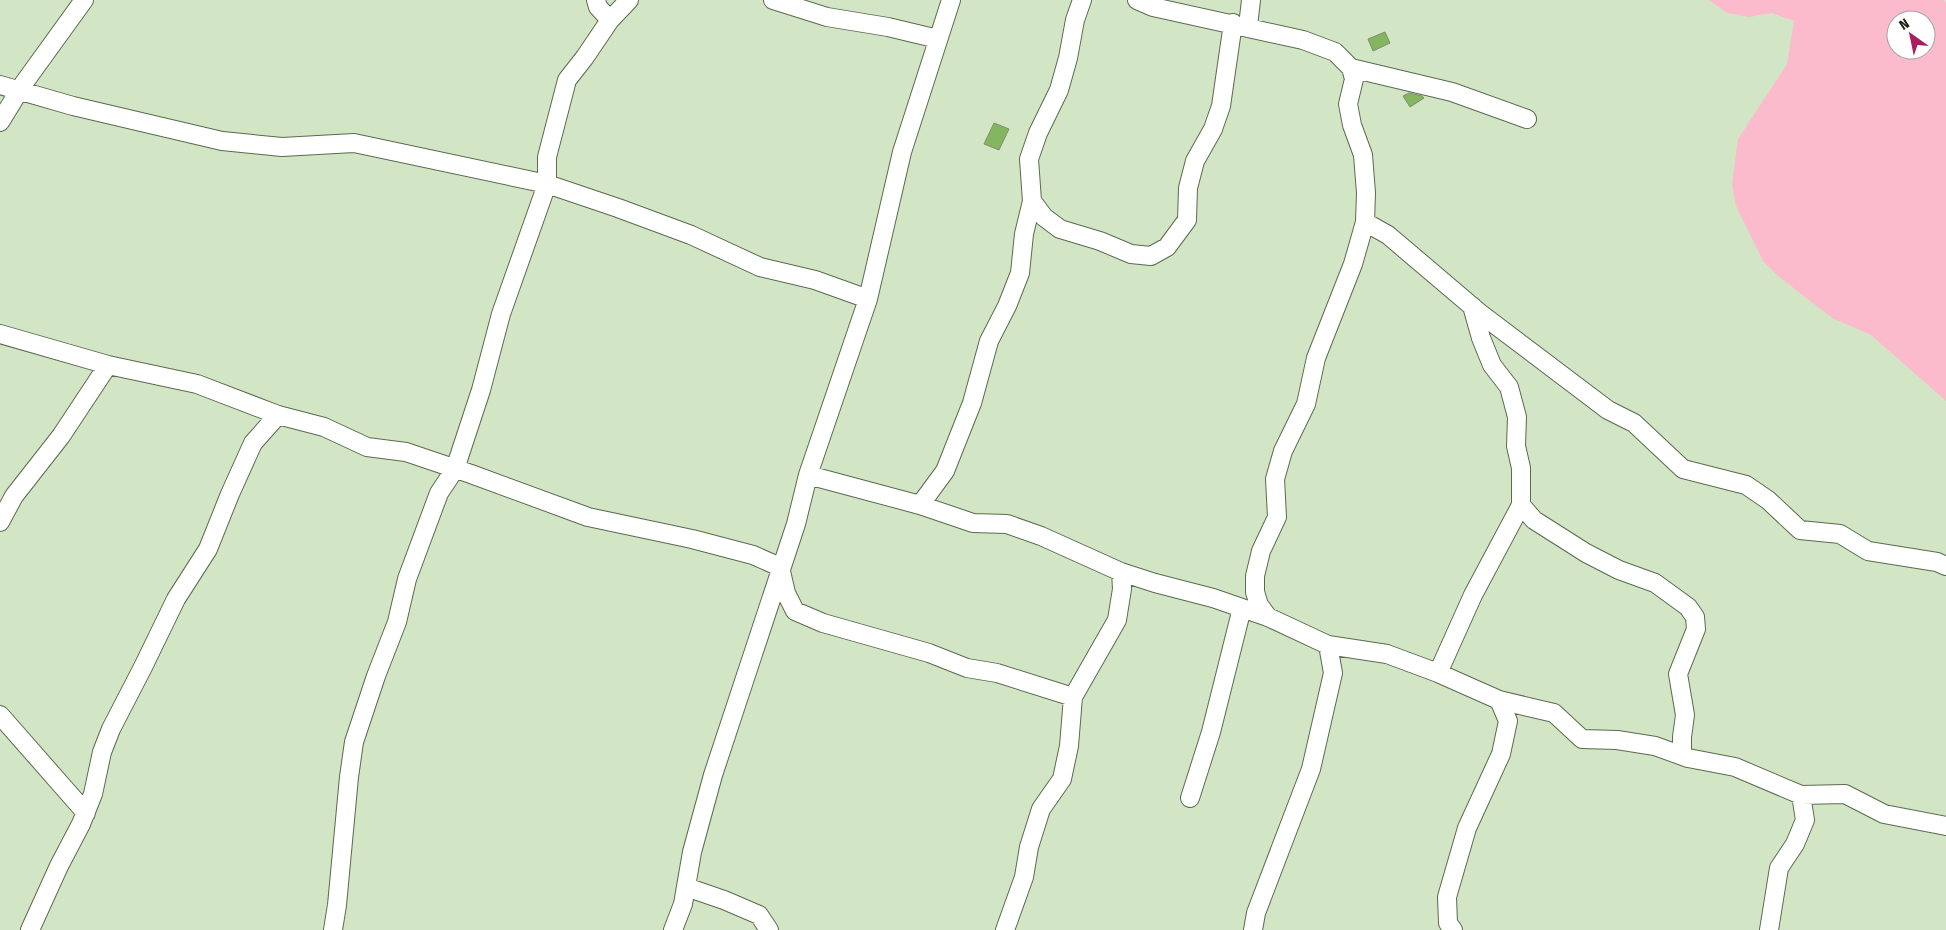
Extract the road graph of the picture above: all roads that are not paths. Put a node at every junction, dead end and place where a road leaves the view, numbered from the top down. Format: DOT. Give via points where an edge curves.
graph roads {
  1 [pos="84,0"];
  2 [pos="596,0"];
  3 [pos="628,0"];
  4 [pos="772,0"];
  5 [pos="951,0"];
  6 [pos="1082,0"];
  7 [pos="1138,0"];
  8 [pos="1252,0"];
  9 [pos="610,20"];
  10 [pos="1240,25"];
  11 [pos="938,39"];
  12 [pos="1351,68"];
  13 [pos="0,85"];
  14 [pos="20,89"];
  15 [pos="1527,119"];
  16 [pos="0,122"];
  17 [pos="546,184"];
  18 [pos="1032,201"];
  19 [pos="1365,222"];
  20 [pos="868,299"];
  21 [pos="1472,306"];
  22 [pos="0,334"];
  23 [pos="108,365"];
  24 [pos="278,415"];
  25 [pos="456,468"];
  26 [pos="808,475"];
  27 [pos="920,505"];
  28 [pos="1521,506"];
  29 [pos="0,522"];
  30 [pos="1946,566"];
  31 [pos="780,567"];
  32 [pos="1122,572"];
  33 [pos="1242,608"];
  34 [pos="1268,617"];
  35 [pos="1328,644"];
  36 [pos="1438,673"];
  37 [pos="1073,698"];
  38 [pos="1499,700"];
  39 [pos="0,716"];
  40 [pos="1682,756"];
  41 [pos="1802,795"];
  42 [pos="1190,798"];
  43 [pos="86,813"];
  44 [pos="1946,826"];
  45 [pos="686,887"];
  46 [pos="1448,928"];
  47 [pos="30,930"];
  48 [pos="333,930"];
  49 [pos="673,930"];
  50 [pos="769,930"];
  51 [pos="1005,930"];
  52 [pos="1253,930"];
  53 [pos="1769,930"];
  1 -- 14 [label="street"];
  2 -- 9 [label="street"];
  3 -- 9 [label="street"];
  4 -- 11 [label="street" via="828,17"];
  5 -- 11 [label="street"];
  6 -- 18 [label="street" via="1059,90 1038,132 1029,160"];
  7 -- 10 [label="street" via="1153,7"];
  8 -- 10 [label="street"];
  9 -- 17 [label="street" via="567,80 547,157"];
  10 -- 12 [label="street" via="1303,40 1334,52"];
  10 -- 18 [label="street" via="1221,106 1195,161 1188,188 1187,220 1167,247 1152,256 1130,254 1100,240 1060,229 1044,217"];
  11 -- 20 [label="street" via="902,152"];
  12 -- 15 [label="street" via="1452,92"];
  12 -- 19 [label="street" via="1354,79 1348,104 1363,155"];
  13 -- 14 [label="street"];
  14 -- 16 [label="street"];
  14 -- 17 [label="street" via="73,106 222,141 282,147 354,143"];
  17 -- 20 [label="street" via="691,235 760,267 815,280"];
  17 -- 25 [label="street" via="501,314"];
  18 -- 27 [label="street" via="1020,272 989,341 972,403 945,471"];
  19 -- 21 [label="street" via="1388,235"];
  19 -- 34 [label="street" via="1316,358 1306,404 1283,451 1275,479 1277,517 1261,551 1255,576 1259,605"];
  20 -- 26 [label="street"];
  21 -- 28 [label="street" via="1492,365 1509,387 1517,417"];
  21 -- 30 [label="street" via="1608,410 1634,422 1683,469 1746,485 1768,500 1800,530 1840,534 1868,552"];
  22 -- 23 [label="street"];
  23 -- 24 [label="street" via="197,384"];
  23 -- 29 [label="street" via="61,436 14,496"];
  24 -- 25 [label="street" via="324,427 367,447 406,452"];
  24 -- 43 [label="street" via="254,443 208,549 176,599 111,729"];
  25 -- 31 [label="street" via="588,517 744,552"];
  25 -- 48 [label="street" via="439,493 407,579 397,622 354,742"];
  26 -- 27 [label="street"];
  26 -- 31 [label="street" via="796,524"];
  27 -- 32 [label="street" via="973,523 1007,524"];
  28 -- 36 [label="street" via="1473,595"];
  28 -- 40 [label="street" via="1534,520 1586,553 1655,583 1688,607 1695,617 1696,629 1678,674 1685,716"];
  31 -- 37 [label="street" via="786,593 795,611 823,623"];
  31 -- 45 [label="street" via="713,775"];
  32 -- 33 [label="street"];
  32 -- 37 [label="street" via="1117,620"];
  33 -- 34 [label="street"];
  33 -- 42 [label="street" via="1211,732"];
  34 -- 35 [label="street"];
  35 -- 36 [label="street" via="1387,654"];
  35 -- 52 [label="street" via="1333,673 1311,769 1256,914"];
  36 -- 38 [label="street"];
  37 -- 51 [label="street" via="1062,779 1041,809 1024,877"];
  38 -- 40 [label="street" via="1554,713 1582,739 1655,746"];
  38 -- 46 [label="street" via="1508,721 1501,754 1467,828 1447,898"];
  39 -- 43 [label="street"];
  40 -- 41 [label="street" via="1735,767"];
  41 -- 44 [label="street" via="1845,794 1884,814"];
  41 -- 53 [label="street" via="1805,820 1795,844 1779,868"];
  43 -- 47 [label="street"];
  45 -- 49 [label="street"];
  45 -- 50 [label="street" via="759,916"];
}
